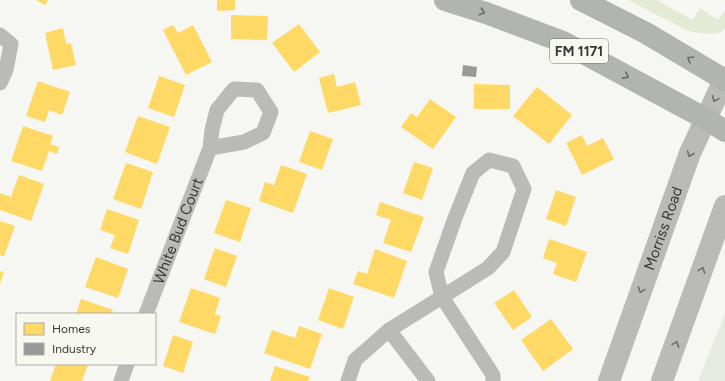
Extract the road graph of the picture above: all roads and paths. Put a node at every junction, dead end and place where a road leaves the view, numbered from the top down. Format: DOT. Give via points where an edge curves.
graph roads {
  1 [pos="444,0"];
  2 [pos="580,0"];
  3 [pos="0,35"];
  4 [pos="725,79"];
  5 [pos="0,83"];
  6 [pos="706,119"];
  7 [pos="725,131"];
  8 [pos="210,148"];
  9 [pos="725,206"];
  10 [pos="442,297"];
  11 [pos="146,313"];
  12 [pos="389,330"];
  13 [pos="127,365"];
  14 [pos="121,381"];
  15 [pos="348,381"];
  16 [pos="428,381"];
  17 [pos="493,381"];
  18 [pos="609,381"];
  19 [pos="662,381"];
  1 -- 6 [label="main road, FM 1171, one-way" via="563,42"];
  4 -- 2 [label="main road, one-way" via="646,33"];
  3 -- 5 [label="street" via="11,44 6,70"];
  4 -- 6 [label="main road, Morriss Road, one-way"];
  6 -- 7 [label="main road, FM 1171"];
  6 -- 18 [label="main road, Morriss Road, one-way" via="690,153"];
  8 -- 8 [label="street, White Bud Court" via="244,142 263,133 271,112 257,90 234,89 217,110"];
  8 -- 11 [label="street, White Bud Court"];
  19 -- 9 [label="main road, one-way"];
  10 -- 10 [label="street" via="488,268 502,252 524,188 513,166 489,160 473,174 436,272"];
  10 -- 12 [label="street"];
  10 -- 17 [label="street" via="493,375"];
  12 -- 15 [label="street" via="355,360"];
  12 -- 16 [label="street"];
  13 -- 14 [label="street"];
}
